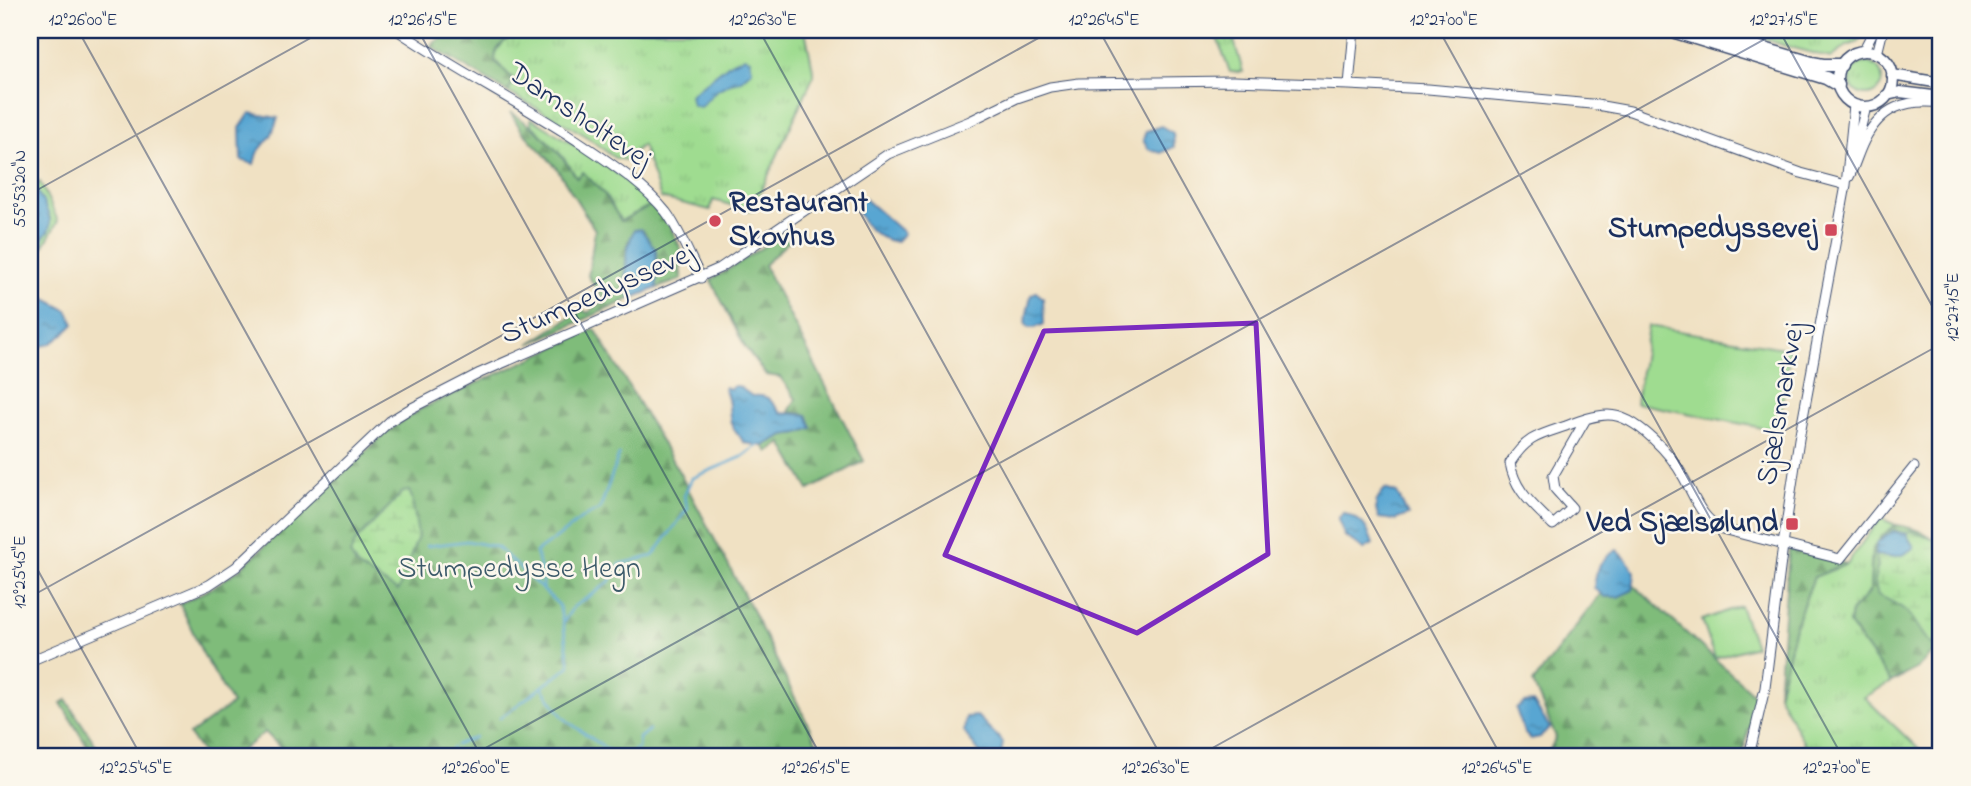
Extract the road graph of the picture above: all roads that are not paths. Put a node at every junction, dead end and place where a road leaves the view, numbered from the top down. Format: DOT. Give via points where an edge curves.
graph roads {
  1 [pos="397,30"];
  2 [pos="1354,30"];
  3 [pos="1669,30"];
  4 [pos="1699,30"];
  5 [pos="1874,30"];
  6 [pos="1883,30"];
  7 [pos="1863,51"];
  8 [pos="1877,54"];
  9 [pos="1841,65"];
  10 [pos="1892,75"];
  11 [pos="1941,83"];
  12 [pos="1349,85"];
  13 [pos="1838,85"];
  14 [pos="1888,95"];
  15 [pos="1941,97"];
  16 [pos="1941,103"];
  17 [pos="1860,106"];
  18 [pos="1847,181"];
  19 [pos="701,278"];
  20 [pos="1586,419"];
  21 [pos="1914,467"];
  22 [pos="1783,545"];
  23 [pos="30,661"];
  24 [pos="1749,756"];
  1 -- 19 [label="street, Damsholtevej" via="636,181 668,215"];
  2 -- 12 [label="street"];
  3 -- 13 [label="highway"];
  4 -- 9 [label="highway" via="1812,63"];
  5 -- 7 [label="street"];
  6 -- 8 [label="street"];
  7 -- 8 [label="main road"];
  7 -- 9 [label="main road"];
  8 -- 10 [label="main road"];
  9 -- 13 [label="main road"];
  10 -- 11 [label="main road"];
  10 -- 14 [label="main road"];
  12 -- 18 [label="street, Stumpedyssevej" via="1629,111 1801,173"];
  12 -- 19 [label="street, Stumpedyssevej" via="1079,83 1017,98 888,154"];
  13 -- 17 [label="main road" via="1845,98"];
  14 -- 15 [label="main road"];
  14 -- 17 [label="main road"];
  16 -- 18 [label="street, Sjælsmarkvej" via="1908,103 1880,118 1862,144"];
  17 -- 18 [label="street, Sjælsmarkvej"];
  18 -- 22 [label="street, Sjælsmarkvej"];
  19 -- 23 [label="street, Stumpedyssevej" via="480,373 408,410 390,421 236,567 209,584"];
  20 -- 20 [label="street" via="1535,437 1519,447 1510,463 1517,488 1553,525 1572,508 1555,489 1553,476"];
  20 -- 22 [label="street" via="1609,414 1631,421 1667,453 1708,521"];
  21 -- 22 [label="street" via="1840,559"];
  22 -- 24 [label="street, Sjælsmarkvej" via="1765,688"];
}
